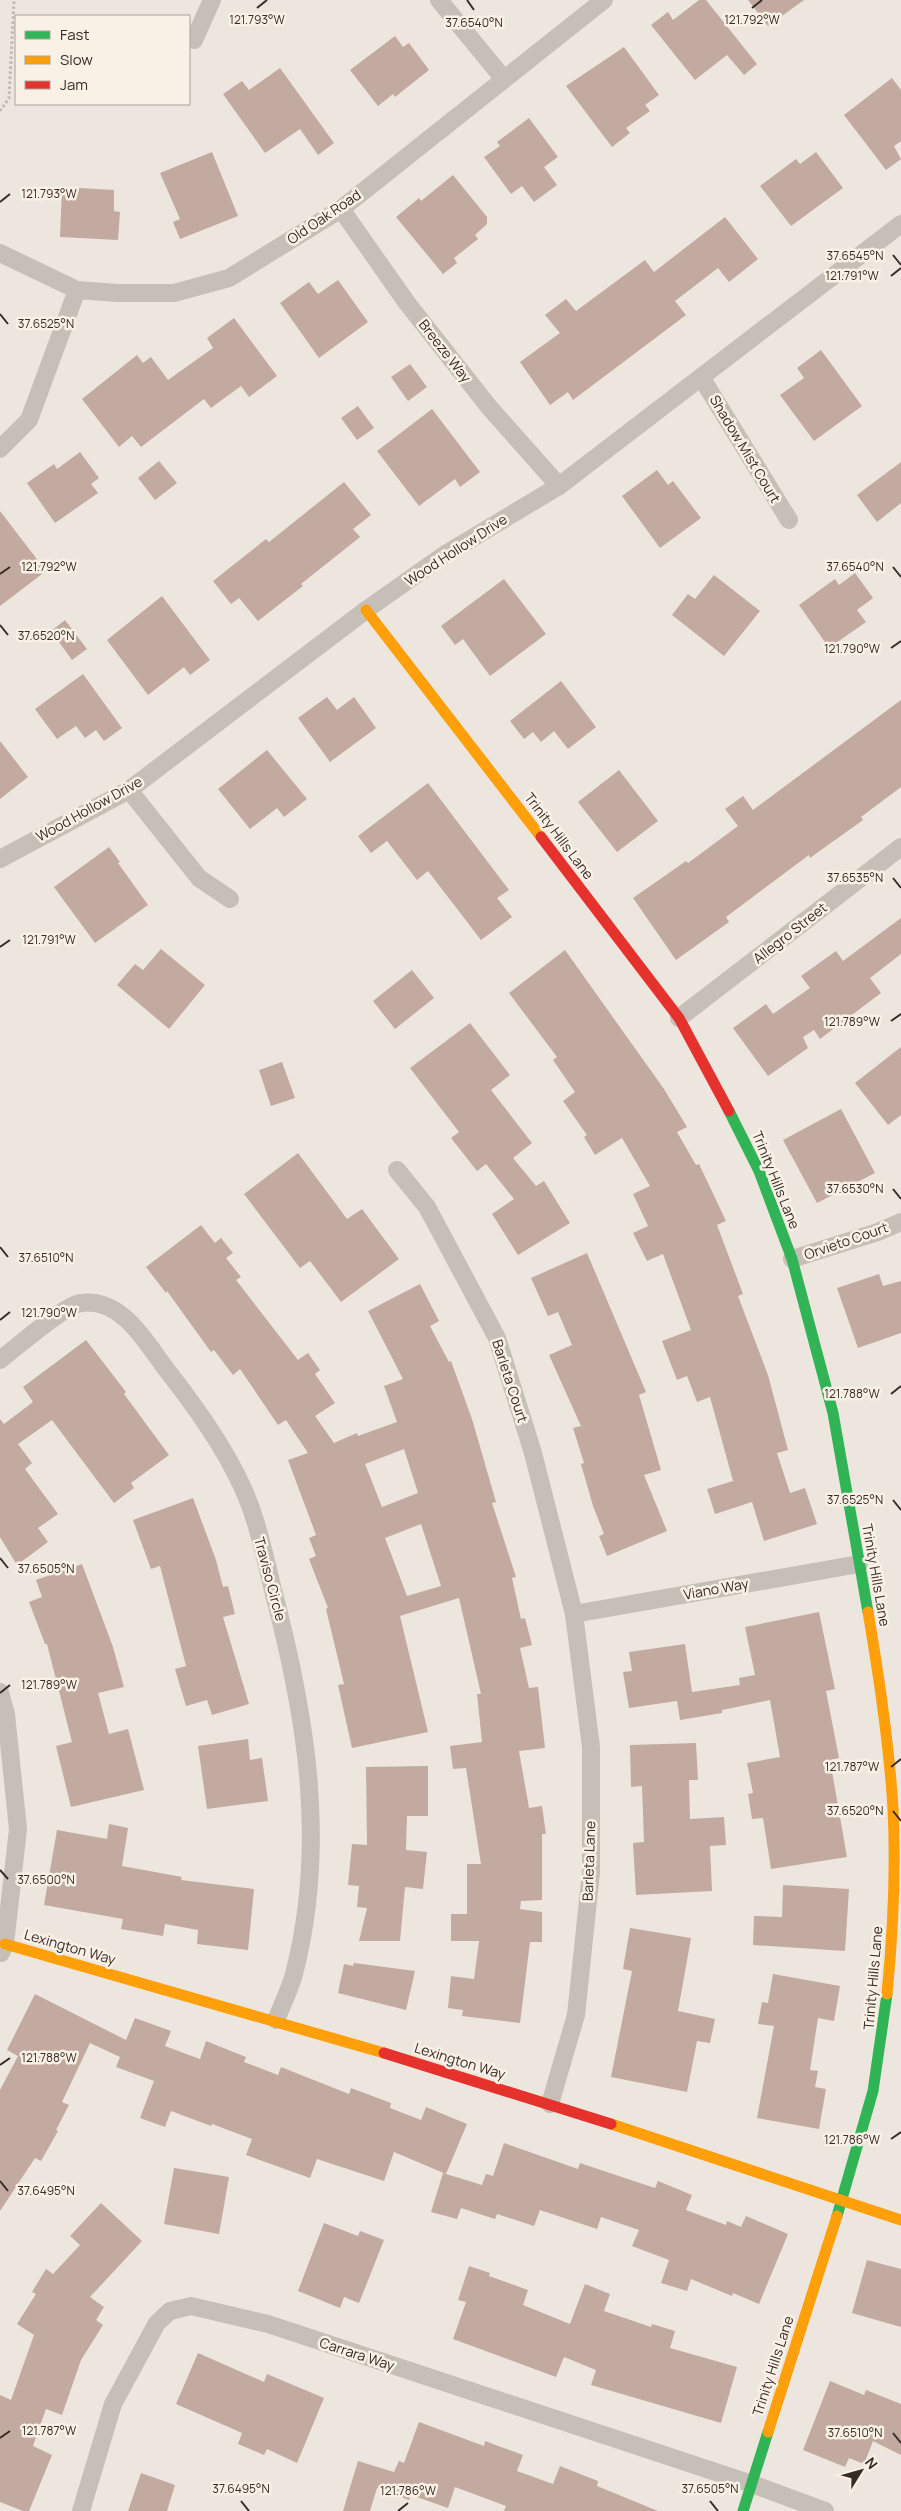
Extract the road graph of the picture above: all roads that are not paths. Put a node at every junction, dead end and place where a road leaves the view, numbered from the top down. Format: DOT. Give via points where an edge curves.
graph roads {
  1 [pos="212,0"];
  2 [pos="439,0"];
  3 [pos="604,0"];
  4 [pos="194,40"];
  5 [pos="502,78"];
  6 [pos="341,208"];
  7 [pos="901,224"];
  8 [pos="0,252"];
  9 [pos="77,290"];
  10 [pos="701,377"];
  11 [pos="0,449"];
  12 [pos="559,486"];
  13 [pos="789,520"];
  14 [pos="366,610"];
  15 [pos="129,790"];
  16 [pos="901,847"];
  17 [pos="0,858"];
  18 [pos="230,899"];
  19 [pos="678,1018"];
  20 [pos="397,1170"];
  21 [pos="901,1222"];
  22 [pos="792,1259"];
  23 [pos="0,1360"];
  24 [pos="858,1564"];
  25 [pos="574,1614"];
  26 [pos="0,1692"];
  27 [pos="897,1808"];
  28 [pos="2,1950"];
  29 [pos="276,2020"];
  30 [pos="550,2104"];
  31 [pos="841,2203"];
  32 [pos="901,2220"];
  33 [pos="752,2484"];
  34 [pos="80,2511"];
  35 [pos="743,2511"];
  36 [pos="825,2511"];
  1 -- 4 [label="street"];
  2 -- 5 [label="street"];
  3 -- 5 [label="street, Old Oak Road"];
  5 -- 6 [label="street, Old Oak Road"];
  6 -- 9 [label="street, Old Oak Road" via="229,278 174,292"];
  6 -- 12 [label="street, Breeze Way" via="418,318 489,407"];
  7 -- 10 [label="street, Wood Hollow Drive"];
  8 -- 9 [label="street, Old Oak Road"];
  9 -- 11 [label="street" via="29,420"];
  10 -- 12 [label="street, Wood Hollow Drive"];
  10 -- 13 [label="street, Shadow Mist Court"];
  12 -- 14 [label="street, Wood Hollow Drive" via="444,555"];
  14 -- 15 [label="street, Wood Hollow Drive"];
  14 -- 19 [label="street, Trinity Hills Lane"];
  15 -- 17 [label="street, Wood Hollow Drive"];
  15 -- 18 [label="street" via="199,878"];
  16 -- 19 [label="street, Allegro Street"];
  19 -- 22 [label="street, Trinity Hills Lane" via="759,1171"];
  20 -- 25 [label="street, Barleta Court" via="428,1207 497,1338 533,1453"];
  21 -- 22 [label="street, Orvieto Court"];
  22 -- 24 [label="street, Trinity Hills Lane" via="833,1413"];
  23 -- 29 [label="street, Traviso Circle" via="80,1303 108,1306 128,1319 199,1411 237,1474 254,1515 286,1638 307,1747 312,1836 304,1926 293,1976"];
  24 -- 25 [label="street, Viano Way"];
  24 -- 27 [label="street, Trinity Hills Lane" via="878,1662"];
  25 -- 30 [label="street, Barleta Lane" via="591,1747 591,1872 576,2015"];
  26 -- 28 [label="street" via="6,1714 18,1829"];
  27 -- 31 [label="street, Trinity Hills Lane" via="893,1933 885,2021 873,2091"];
  28 -- 29 [label="street, Lexington Way"];
  29 -- 30 [label="street, Lexington Way"];
  30 -- 31 [label="street, Lexington Way"];
  31 -- 32 [label="street, Lexington Way"];
  31 -- 33 [label="street, Trinity Hills Lane"];
  33 -- 34 [label="street, Carrara Way" via="268,2324 191,2306 170,2311 157,2323 113,2404"];
  33 -- 35 [label="street, Trinity Hills Lane"];
  33 -- 36 [label="street, Carrara Way"];
}
